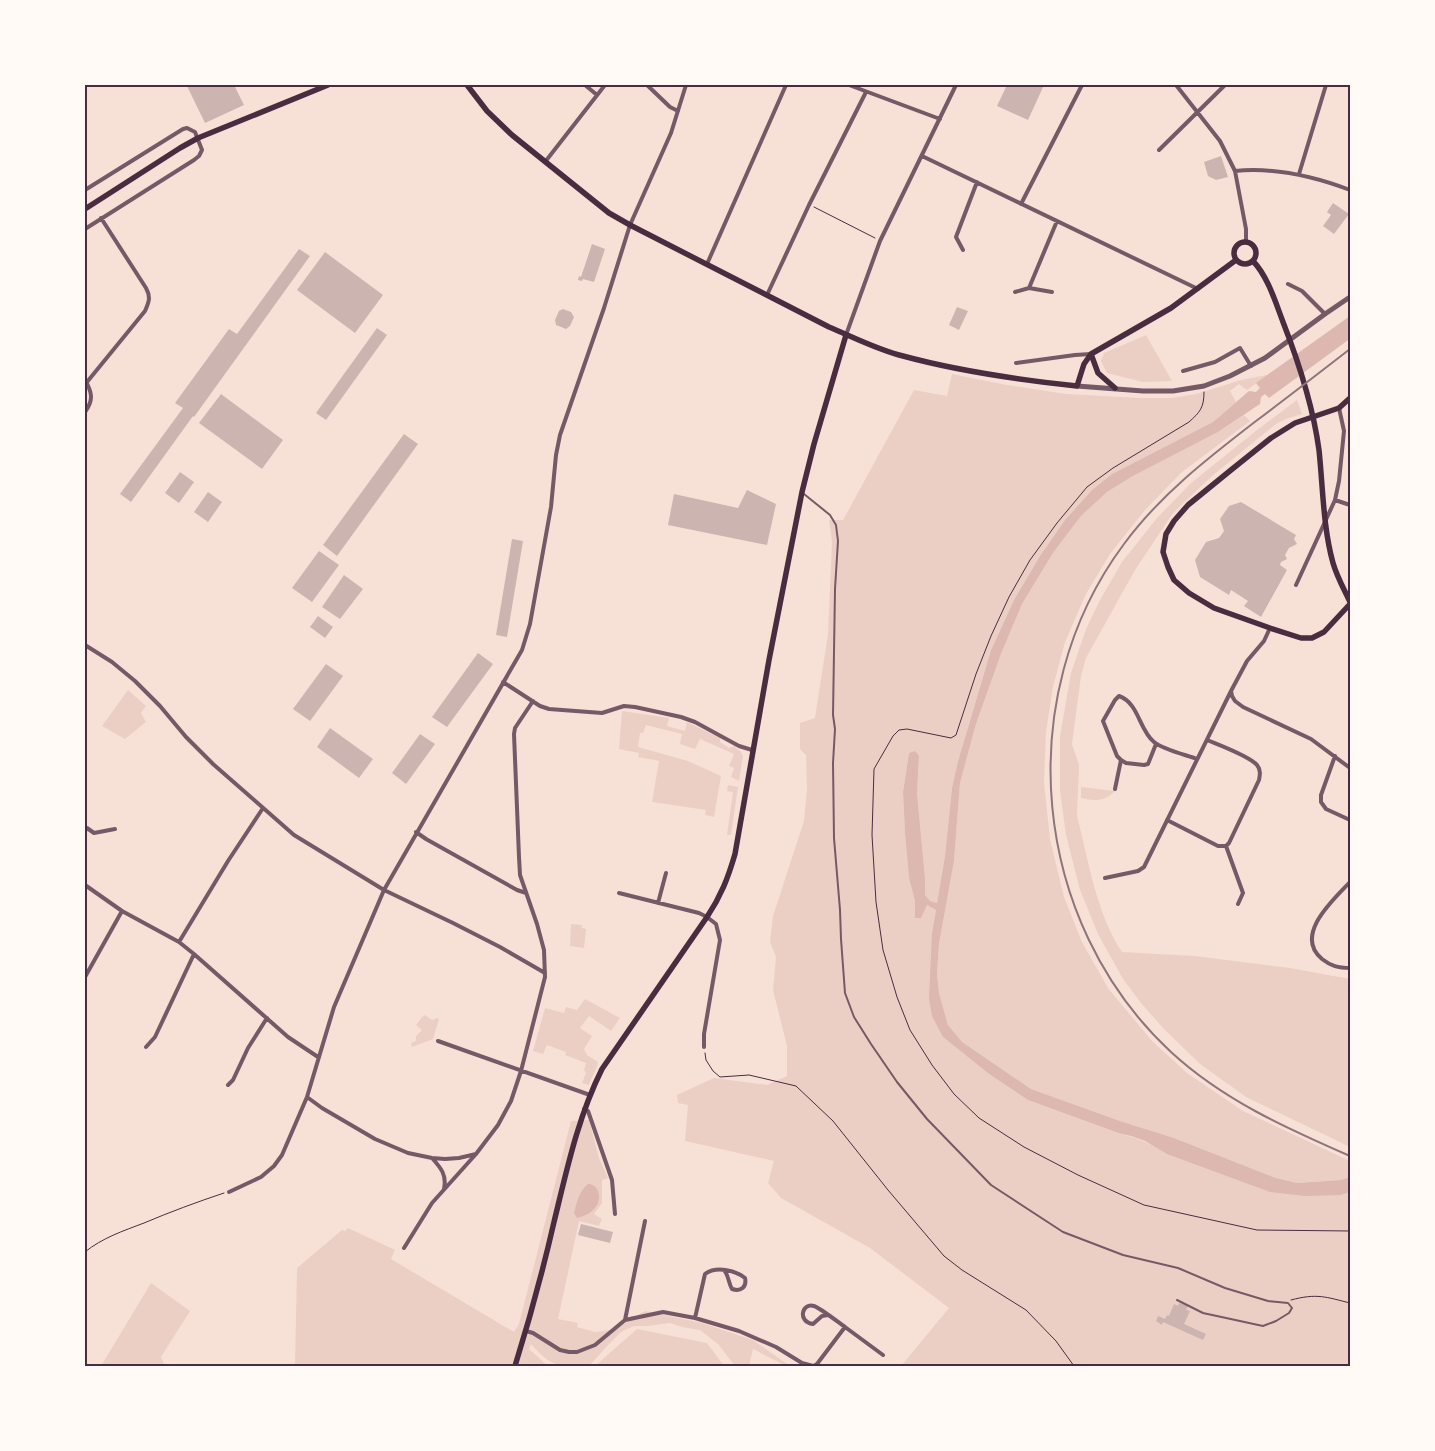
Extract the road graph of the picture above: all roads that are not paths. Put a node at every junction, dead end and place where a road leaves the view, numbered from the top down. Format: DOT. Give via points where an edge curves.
graph roads {
  1 [pos="328,85"];
  2 [pos="467,85"];
  3 [pos="585,85"];
  4 [pos="605,85"];
  5 [pos="647,85"];
  6 [pos="686,85"];
  7 [pos="786,85"];
  8 [pos="849,85"];
  9 [pos="956,85"];
  10 [pos="1082,85"];
  11 [pos="1176,85"];
  12 [pos="1225,85"];
  13 [pos="1326,85"];
  14 [pos="866,92"];
  15 [pos="597,95"];
  16 [pos="678,111"];
  17 [pos="1198,112"];
  18 [pos="940,119"];
  19 [pos="198,138"];
  20 [pos="1159,150"];
  21 [pos="922,156"];
  22 [pos="544,162"];
  23 [pos="1234,171"];
  24 [pos="1299,174"];
  25 [pos="977,182"];
  26 [pos="85,190"];
  27 [pos="1350,190"];
  28 [pos="1021,204"];
  29 [pos="85,209"];
  30 [pos="101,218"];
  31 [pos="1057,221"];
  32 [pos="630,225"];
  33 [pos="85,229"];
  34 [pos="1246,242"];
  35 [pos="963,250"];
  36 [pos="1236,260"];
  37 [pos="1253,260"];
  38 [pos="707,264"];
  39 [pos="1288,284"];
  40 [pos="1030,288"];
  41 [pos="1198,289"];
  42 [pos="1015,292"];
  43 [pos="1052,292"];
  44 [pos="767,294"];
  45 [pos="1350,297"];
  46 [pos="1325,314"];
  47 [pos="846,335"];
  48 [pos="1091,354"];
  49 [pos="1016,363"];
  50 [pos="1251,366"];
  51 [pos="1183,371"];
  52 [pos="86,381"];
  53 [pos="1077,386"];
  54 [pos="1115,388"];
  55 [pos="1350,398"];
  56 [pos="1339,408"];
  57 [pos="85,412"];
  58 [pos="802,492"];
  59 [pos="1335,500"];
  60 [pos="1350,505"];
  61 [pos="1296,585"];
  62 [pos="1350,603"];
  63 [pos="1270,628"];
  64 [pos="85,645"];
  65 [pos="503,682"];
  66 [pos="1231,691"];
  67 [pos="532,701"];
  68 [pos="1207,740"];
  69 [pos="1156,744"];
  70 [pos="752,750"];
  71 [pos="1335,756"];
  72 [pos="1197,759"];
  73 [pos="1121,760"];
  74 [pos="1350,768"];
  75 [pos="1115,789"];
  76 [pos="263,808"];
  77 [pos="1167,820"];
  78 [pos="1350,820"];
  79 [pos="115,829"];
  80 [pos="85,831"];
  81 [pos="416,832"];
  82 [pos="1226,846"];
  83 [pos="666,873"];
  84 [pos="1105,878"];
  85 [pos="1350,882"];
  86 [pos="85,885"];
  87 [pos="384,890"];
  88 [pos="526,893"];
  89 [pos="619,893"];
  90 [pos="658,903"];
  91 [pos="1238,904"];
  92 [pos="122,911"];
  93 [pos="708,917"];
  94 [pos="179,942"];
  95 [pos="194,954"];
  96 [pos="1350,968"];
  97 [pos="545,973"];
  98 [pos="85,977"];
  99 [pos="267,1018"];
  100 [pos="438,1041"];
  101 [pos="146,1047"];
  102 [pos="704,1047"];
  103 [pos="318,1057"];
  104 [pos="522,1071"];
  105 [pos="228,1085"];
  106 [pos="590,1095"];
  107 [pos="307,1097"];
  108 [pos="584,1109"];
  109 [pos="476,1154"];
  110 [pos="432,1158"];
  111 [pos="444,1190"];
  112 [pos="229,1192"];
  113 [pos="615,1214"];
  114 [pos="645,1221"];
  115 [pos="404,1248"];
  116 [pos="724,1270"];
  117 [pos="1177,1300"];
  118 [pos="828,1315"];
  119 [pos="696,1318"];
  120 [pos="625,1320"];
  121 [pos="845,1327"];
  122 [pos="526,1331"];
  123 [pos="883,1355"];
  124 [pos="515,1366"];
  125 [pos="813,1366"];
  1 -- 19 [label="main road"];
  2 -- 22 [label="main road" via="487,111"];
  3 -- 15 [label="street"];
  4 -- 15 [label="street"];
  5 -- 16 [label="street"];
  6 -- 16 [label="street"];
  7 -- 38 [label="street"];
  8 -- 14 [label="street"];
  9 -- 18 [label="street"];
  10 -- 28 [label="street"];
  11 -- 17 [label="street"];
  12 -- 17 [label="street"];
  13 -- 24 [label="street"];
  14 -- 18 [label="street"];
  14 -- 44 [label="street"];
  15 -- 22 [label="street"];
  16 -- 32 [label="street"];
  17 -- 20 [label="street"];
  17 -- 23 [label="street" via="1220,141"];
  18 -- 21 [label="street"];
  19 -- 26 [label="street" via="195,132 183,129"];
  19 -- 29 [label="main road"];
  19 -- 30 [label="street" via="202,150 199,156"];
  21 -- 25 [label="street"];
  21 -- 47 [label="street" via="880,241"];
  22 -- 32 [label="main road"];
  23 -- 24 [label="street" via="1273,170"];
  23 -- 34 [label="street"];
  24 -- 27 [label="street"];
  25 -- 28 [label="street"];
  25 -- 35 [label="street" via="956,237"];
  28 -- 31 [label="street"];
  30 -- 33 [label="street"];
  30 -- 52 [label="street" via="146,288 150,301"];
  31 -- 40 [label="street"];
  31 -- 41 [label="street"];
  32 -- 38 [label="main road"];
  32 -- 65 [label="street" via="560,435 551,507 527,635"];
  34 -- 36 [label="main road" via="1235,248"];
  34 -- 37 [label="main road" via="1254,248"];
  36 -- 37 [label="main road" via="1244,264"];
  36 -- 41 [label="main road"];
  37 -- 62 [label="main road" via="1275,300 1310,405 1333,564"];
  38 -- 44 [label="main road"];
  39 -- 46 [label="street" via="1302,291"];
  40 -- 42 [label="street"];
  40 -- 43 [label="street"];
  41 -- 48 [label="main road"];
  44 -- 47 [label="main road"];
  45 -- 46 [label="street"];
  46 -- 50 [label="street"];
  47 -- 53 [label="main road" via="902,356 957,368"];
  47 -- 58 [label="main road"];
  48 -- 49 [label="street"];
  48 -- 53 [label="main road"];
  48 -- 54 [label="main road" via="1098,373"];
  50 -- 51 [label="street" via="1240,348 1215,362"];
  50 -- 54 [label="street" via="1204,386 1173,391"];
  52 -- 57 [label="street" via="92,402"];
  53 -- 54 [label="street"];
  55 -- 56 [label="main road"];
  56 -- 59 [label="street" via="1344,431"];
  56 -- 63 [label="main road" via="1296,424 1271,438 1188,505 1166,534 1163,552 1174,580 1183,589 1214,608"];
  58 -- 70 [label="main road"];
  58 -- 117 [label="lane" via="830,515 836,525 838,541 834,608 834,838 845,993 854,1017 926,1119 991,1185 1063,1232 1123,1255 1178,1268 1226,1288 1268,1301 1286,1302 1292,1308 1289,1313 1263,1326 1204,1313"];
  59 -- 60 [label="street"];
  59 -- 61 [label="street"];
  62 -- 63 [label="main road" via="1317,636 1301,638"];
  63 -- 66 [label="street"];
  64 -- 76 [label="street" via="134,681 213,764"];
  65 -- 67 [label="street"];
  65 -- 81 [label="street"];
  66 -- 68 [label="street"];
  66 -- 71 [label="street" via="1235,701 1243,707 1311,739"];
  67 -- 70 [label="street" via="549,709 602,713 624,706 681,717"];
  67 -- 88 [label="street" via="514,734 520,875"];
  68 -- 72 [label="street"];
  68 -- 82 [label="street" via="1250,760 1260,772"];
  69 -- 72 [label="street"];
  69 -- 73 [label="street" via="1148,764"];
  69 -- 73 [label="street" via="1148,737 1125,698 1119,696 1103,721"];
  70 -- 93 [label="main road" via="735,854 728,880"];
  71 -- 74 [label="street"];
  71 -- 78 [label="street" via="1321,802 1326,809"];
  72 -- 77 [label="street"];
  73 -- 75 [label="street"];
  76 -- 87 [label="street" via="294,835"];
  76 -- 94 [label="street"];
  77 -- 82 [label="street" via="1218,846"];
  77 -- 84 [label="street" via="1144,867"];
  79 -- 80 [label="street" via="94,833 87,828"];
  81 -- 87 [label="street"];
  81 -- 88 [label="street"];
  82 -- 91 [label="street" via="1244,893"];
  83 -- 90 [label="street"];
  85 -- 96 [label="street" via="1320,916 1312,931 1313,946 1319,957 1332,966"];
  86 -- 92 [label="street"];
  87 -- 97 [label="street"];
  87 -- 103 [label="street" via="334,1007"];
  88 -- 97 [label="street" via="544,950"];
  89 -- 90 [label="street"];
  90 -- 93 [label="street"];
  92 -- 94 [label="street"];
  92 -- 98 [label="street"];
  93 -- 102 [label="street" via="716,924 720,940"];
  93 -- 106 [label="main road" via="602,1068"];
  94 -- 95 [label="street"];
  95 -- 99 [label="street"];
  95 -- 101 [label="street" via="155,1037"];
  97 -- 104 [label="street"];
  99 -- 103 [label="street"];
  99 -- 105 [label="street"];
  100 -- 104 [label="street"];
  103 -- 107 [label="street"];
  104 -- 106 [label="street"];
  104 -- 109 [label="street" via="512,1101"];
  106 -- 108 [label="main road"];
  107 -- 110 [label="street" via="384,1143"];
  107 -- 112 [label="street" via="274,1166 261,1177"];
  108 -- 113 [label="street" via="588,1111 612,1180"];
  108 -- 122 [label="main road"];
  109 -- 110 [label="street"];
  109 -- 111 [label="street"];
  110 -- 111 [label="street" via="445,1176"];
  111 -- 115 [label="street" via="425,1212"];
  114 -- 120 [label="street"];
  116 -- 116 [label="street" via="739,1273 745,1278 742,1290 732,1289"];
  116 -- 119 [label="street" via="705,1274"];
  118 -- 118 [label="street" via="814,1306 805,1308 802,1315 804,1320 813,1324"];
  118 -- 121 [label="street"];
  119 -- 120 [label="street" via="663,1312"];
  119 -- 125 [label="street" via="776,1347"];
  120 -- 122 [label="street" via="595,1345 577,1352 560,1350"];
  121 -- 123 [label="street"];
  121 -- 125 [label="street"];
  122 -- 124 [label="main road"];
}
